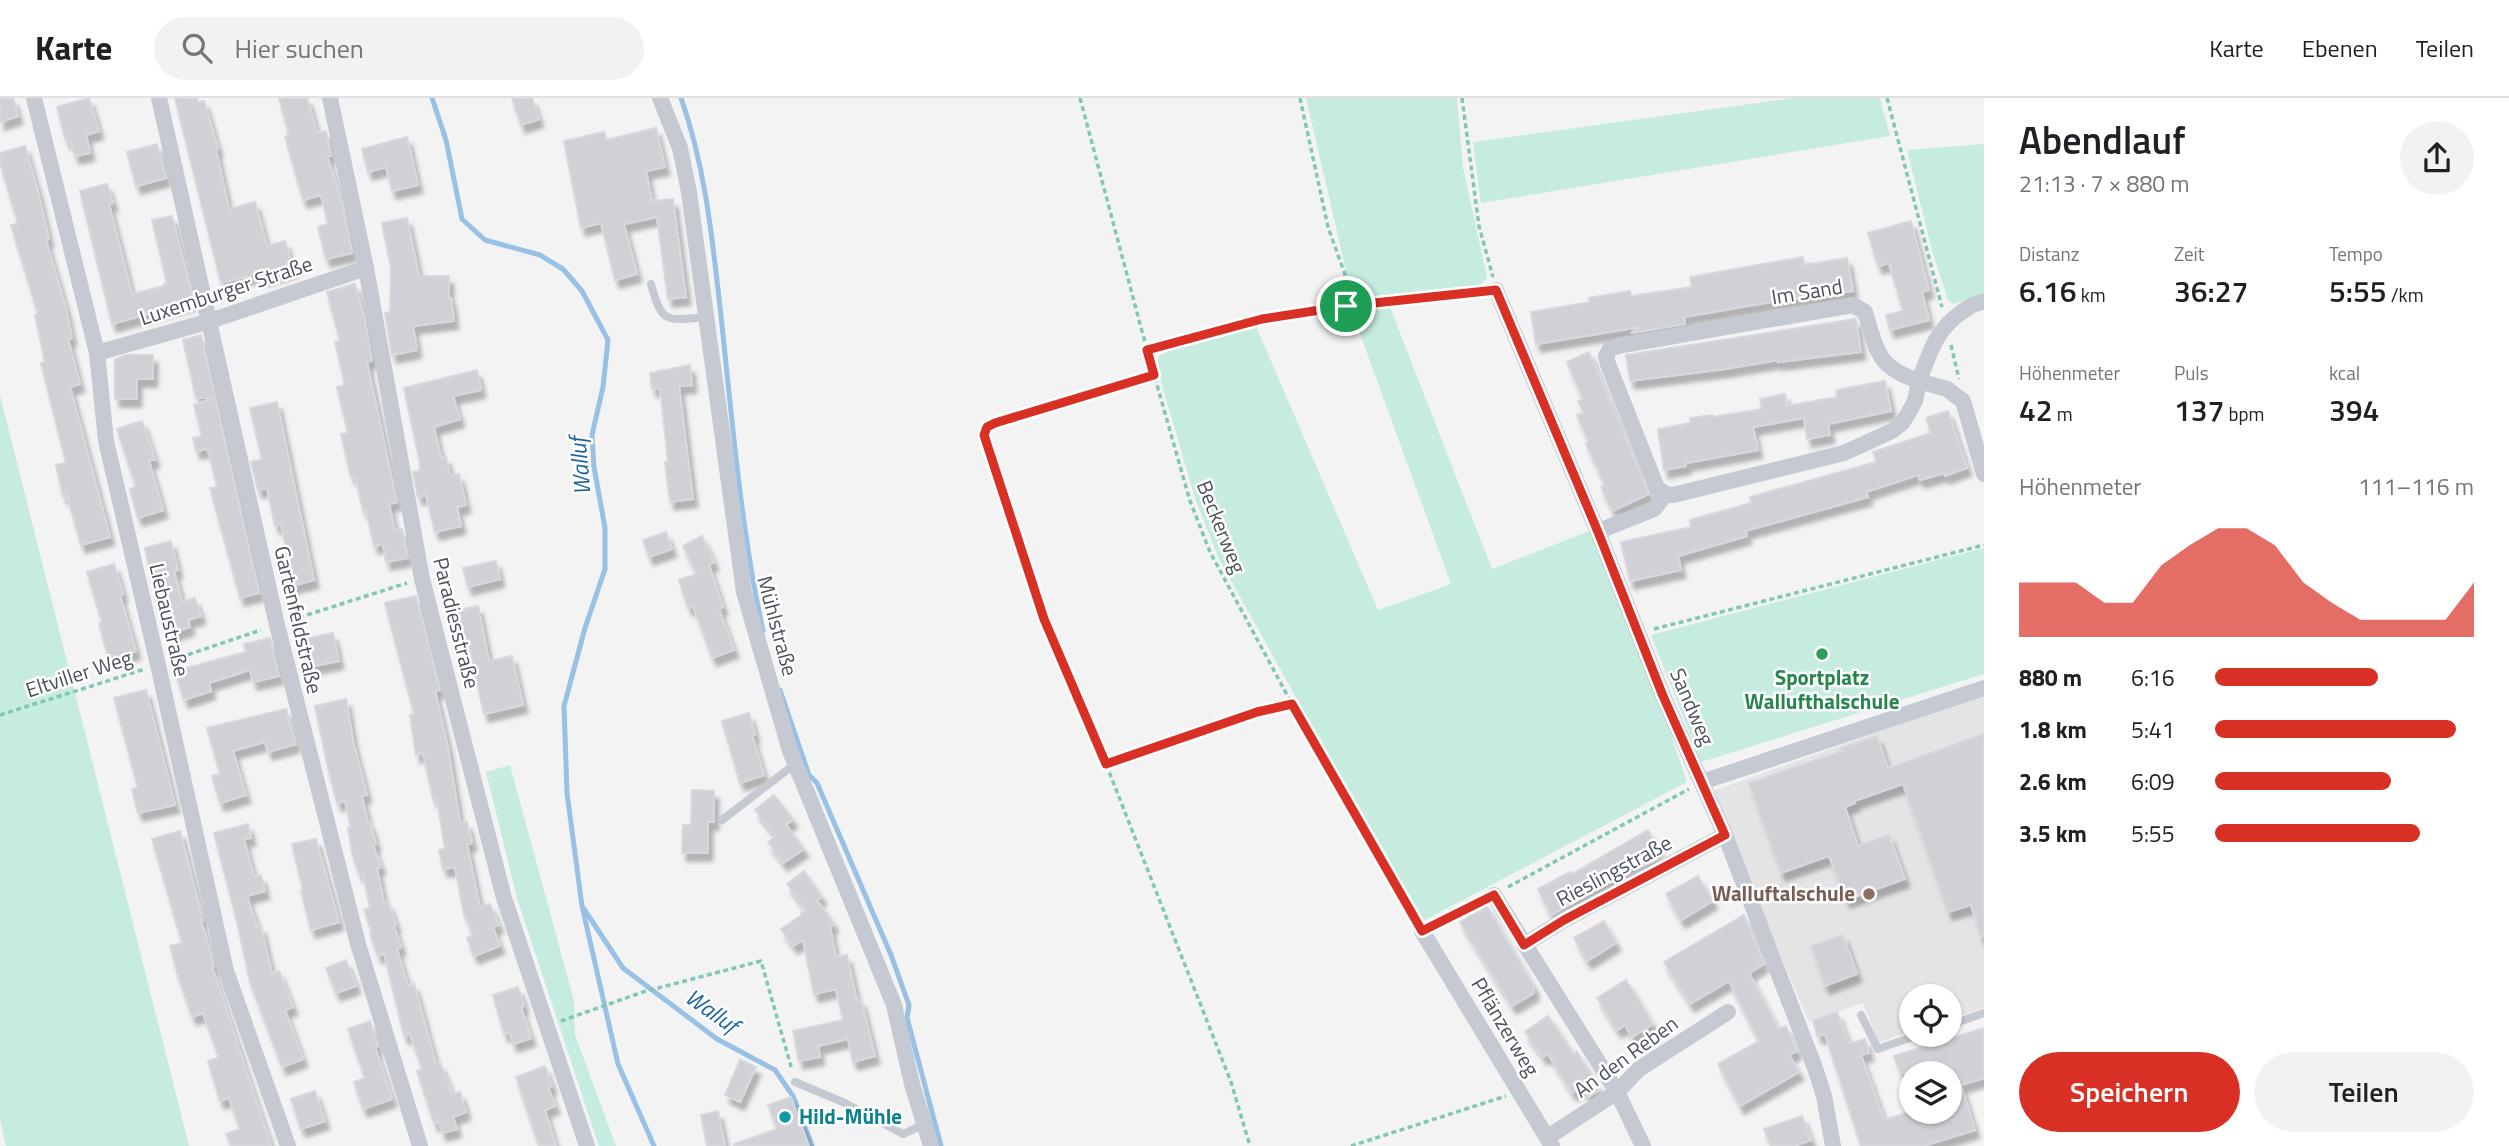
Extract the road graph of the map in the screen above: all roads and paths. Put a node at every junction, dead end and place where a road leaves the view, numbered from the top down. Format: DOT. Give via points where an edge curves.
graph roads {
  1 [pos="34,98"];
  2 [pos="159,98"];
  3 [pos="331,98"];
  4 [pos="660,98"];
  5 [pos="1080,98"];
  6 [pos="1300,98"];
  7 [pos="1461,98"];
  8 [pos="1887,98"];
  9 [pos="366,268"];
  10 [pos="651,284"];
  11 [pos="1496,290"];
  12 [pos="1984,302"];
  13 [pos="1346,306"];
  14 [pos="706,317"];
  15 [pos="210,321"];
  16 [pos="1946,324"];
  17 [pos="1147,350"];
  18 [pos="97,353"];
  19 [pos="1154,375"];
  20 [pos="1920,381"];
  21 [pos="1963,401"];
  22 [pos="1984,474"];
  23 [pos="1666,494"];
  24 [pos="1604,529"];
  25 [pos="1984,545"];
  26 [pos="394,586"];
  27 [pos="276,625"];
  28 [pos="1638,632"];
  29 [pos="247,634"];
  30 [pos="158,665"];
  31 [pos="1984,688"];
  32 [pos="1292,704"];
  33 [pos="0,715"];
  34 [pos="795,764"];
  35 [pos="1106,764"];
  36 [pos="1702,782"];
  37 [pos="722,820"];
  38 [pos="1725,835"];
  39 [pos="1494,895"];
  40 [pos="1422,931"];
  41 [pos="1524,945"];
  42 [pos="1728,1012"];
  43 [pos="1984,1013"];
  44 [pos="1861,1015"];
  45 [pos="1962,1021"];
  46 [pos="547,1026"];
  47 [pos="1899,1042"];
  48 [pos="795,1082"];
  49 [pos="1518,1088"];
  50 [pos="1617,1092"];
  51 [pos="923,1125"];
  52 [pos="1550,1141"];
  53 [pos="288,1146"];
  54 [pos="419,1146"];
  55 [pos="587,1146"];
  56 [pos="931,1146"];
  57 [pos="1250,1146"];
  58 [pos="1351,1146"];
  59 [pos="1643,1146"];
  60 [pos="1833,1146"];
  1 -- 18 [label="street, Liebaustraße"];
  2 -- 15 [label="street, Gartenfeldstraße"];
  3 -- 9 [label="street, Paradiesstraße"];
  4 -- 14 [label="street, Mühlstraße" via="680,148"];
  5 -- 17 [label="path, Beckerweg"];
  6 -- 13 [label="path" via="1328,227 1348,283"];
  7 -- 11 [label="path" via="1479,226"];
  8 -- 16 [label="path"];
  9 -- 15 [label="street, Luxemburger Straße"];
  9 -- 46 [label="street, Paradiesstraße" via="422,579 504,898"];
  10 -- 14 [label="lane" via="663,315 670,319"];
  11 -- 13 [label="path"];
  11 -- 28 [label="street, Sandweg"];
  12 -- 16 [label="street" via="1974,303"];
  13 -- 17 [label="path" via="1262,319"];
  14 -- 34 [label="street, Mühlstraße" via="744,592"];
  15 -- 18 [label="street, Luxemburger Straße"];
  15 -- 27 [label="street, Gartenfeldstraße"];
  16 -- 20 [label="street" via="1936,336"];
  16 -- 21 [label="path"];
  17 -- 19 [label="path, Beckerweg"];
  18 -- 30 [label="street, Liebaustraße" via="106,441"];
  19 -- 32 [label="path, Beckerweg" via="1190,501 1210,552"];
  19 -- 35 [label="path" via="995,423 984,435 1044,619"];
  20 -- 21 [label="street" via="1947,389"];
  20 -- 23 [label="street" via="1902,423 1844,453"];
  20 -- 23 [label="street, Im Sand" via="1885,363 1865,312 1853,305 1610,349 1608,364 1657,488"];
  21 -- 22 [label="street"];
  23 -- 24 [label="street" via="1654,509"];
  25 -- 28 [label="path"];
  26 -- 27 [label="path"];
  27 -- 54 [label="street, Gartenfeldstraße" via="358,944"];
  28 -- 36 [label="street, Sandweg"];
  29 -- 30 [label="path, Eltviller Weg"];
  30 -- 33 [label="path, Eltviller Weg"];
  30 -- 53 [label="street, Liebaustraße" via="226,971"];
  31 -- 36 [label="street"];
  32 -- 35 [label="path"];
  32 -- 40 [label="path, Beckerweg"];
  34 -- 37 [label="lane"];
  34 -- 51 [label="street, Mühlstraße" via="894,1005"];
  35 -- 57 [label="path" via="1231,1083"];
  36 -- 38 [label="street, Sandweg"];
  36 -- 39 [label="path"];
  38 -- 41 [label="street, Rieslingstraße"];
  38 -- 60 [label="street, Sandweg" via="1815,1069"];
  39 -- 40 [label="path"];
  39 -- 41 [label="street"];
  40 -- 49 [label="street, Pflänzerweg"];
  41 -- 50 [label="street"];
  42 -- 50 [label="street, An den Reben" via="1639,1069"];
  43 -- 45 [label="lane"];
  44 -- 47 [label="lane" via="1878,1049"];
  46 -- 48 [label="path" via="643,992 761,961"];
  46 -- 55 [label="street, Paradiesstraße"];
  48 -- 51 [label="lane" via="903,1134"];
  49 -- 52 [label="street, Pflänzerweg"];
  49 -- 58 [label="path" via="1505,1097"];
  50 -- 52 [label="street, An den Reben"];
  50 -- 59 [label="street"];
  51 -- 56 [label="street, Mühlstraße"];
}
